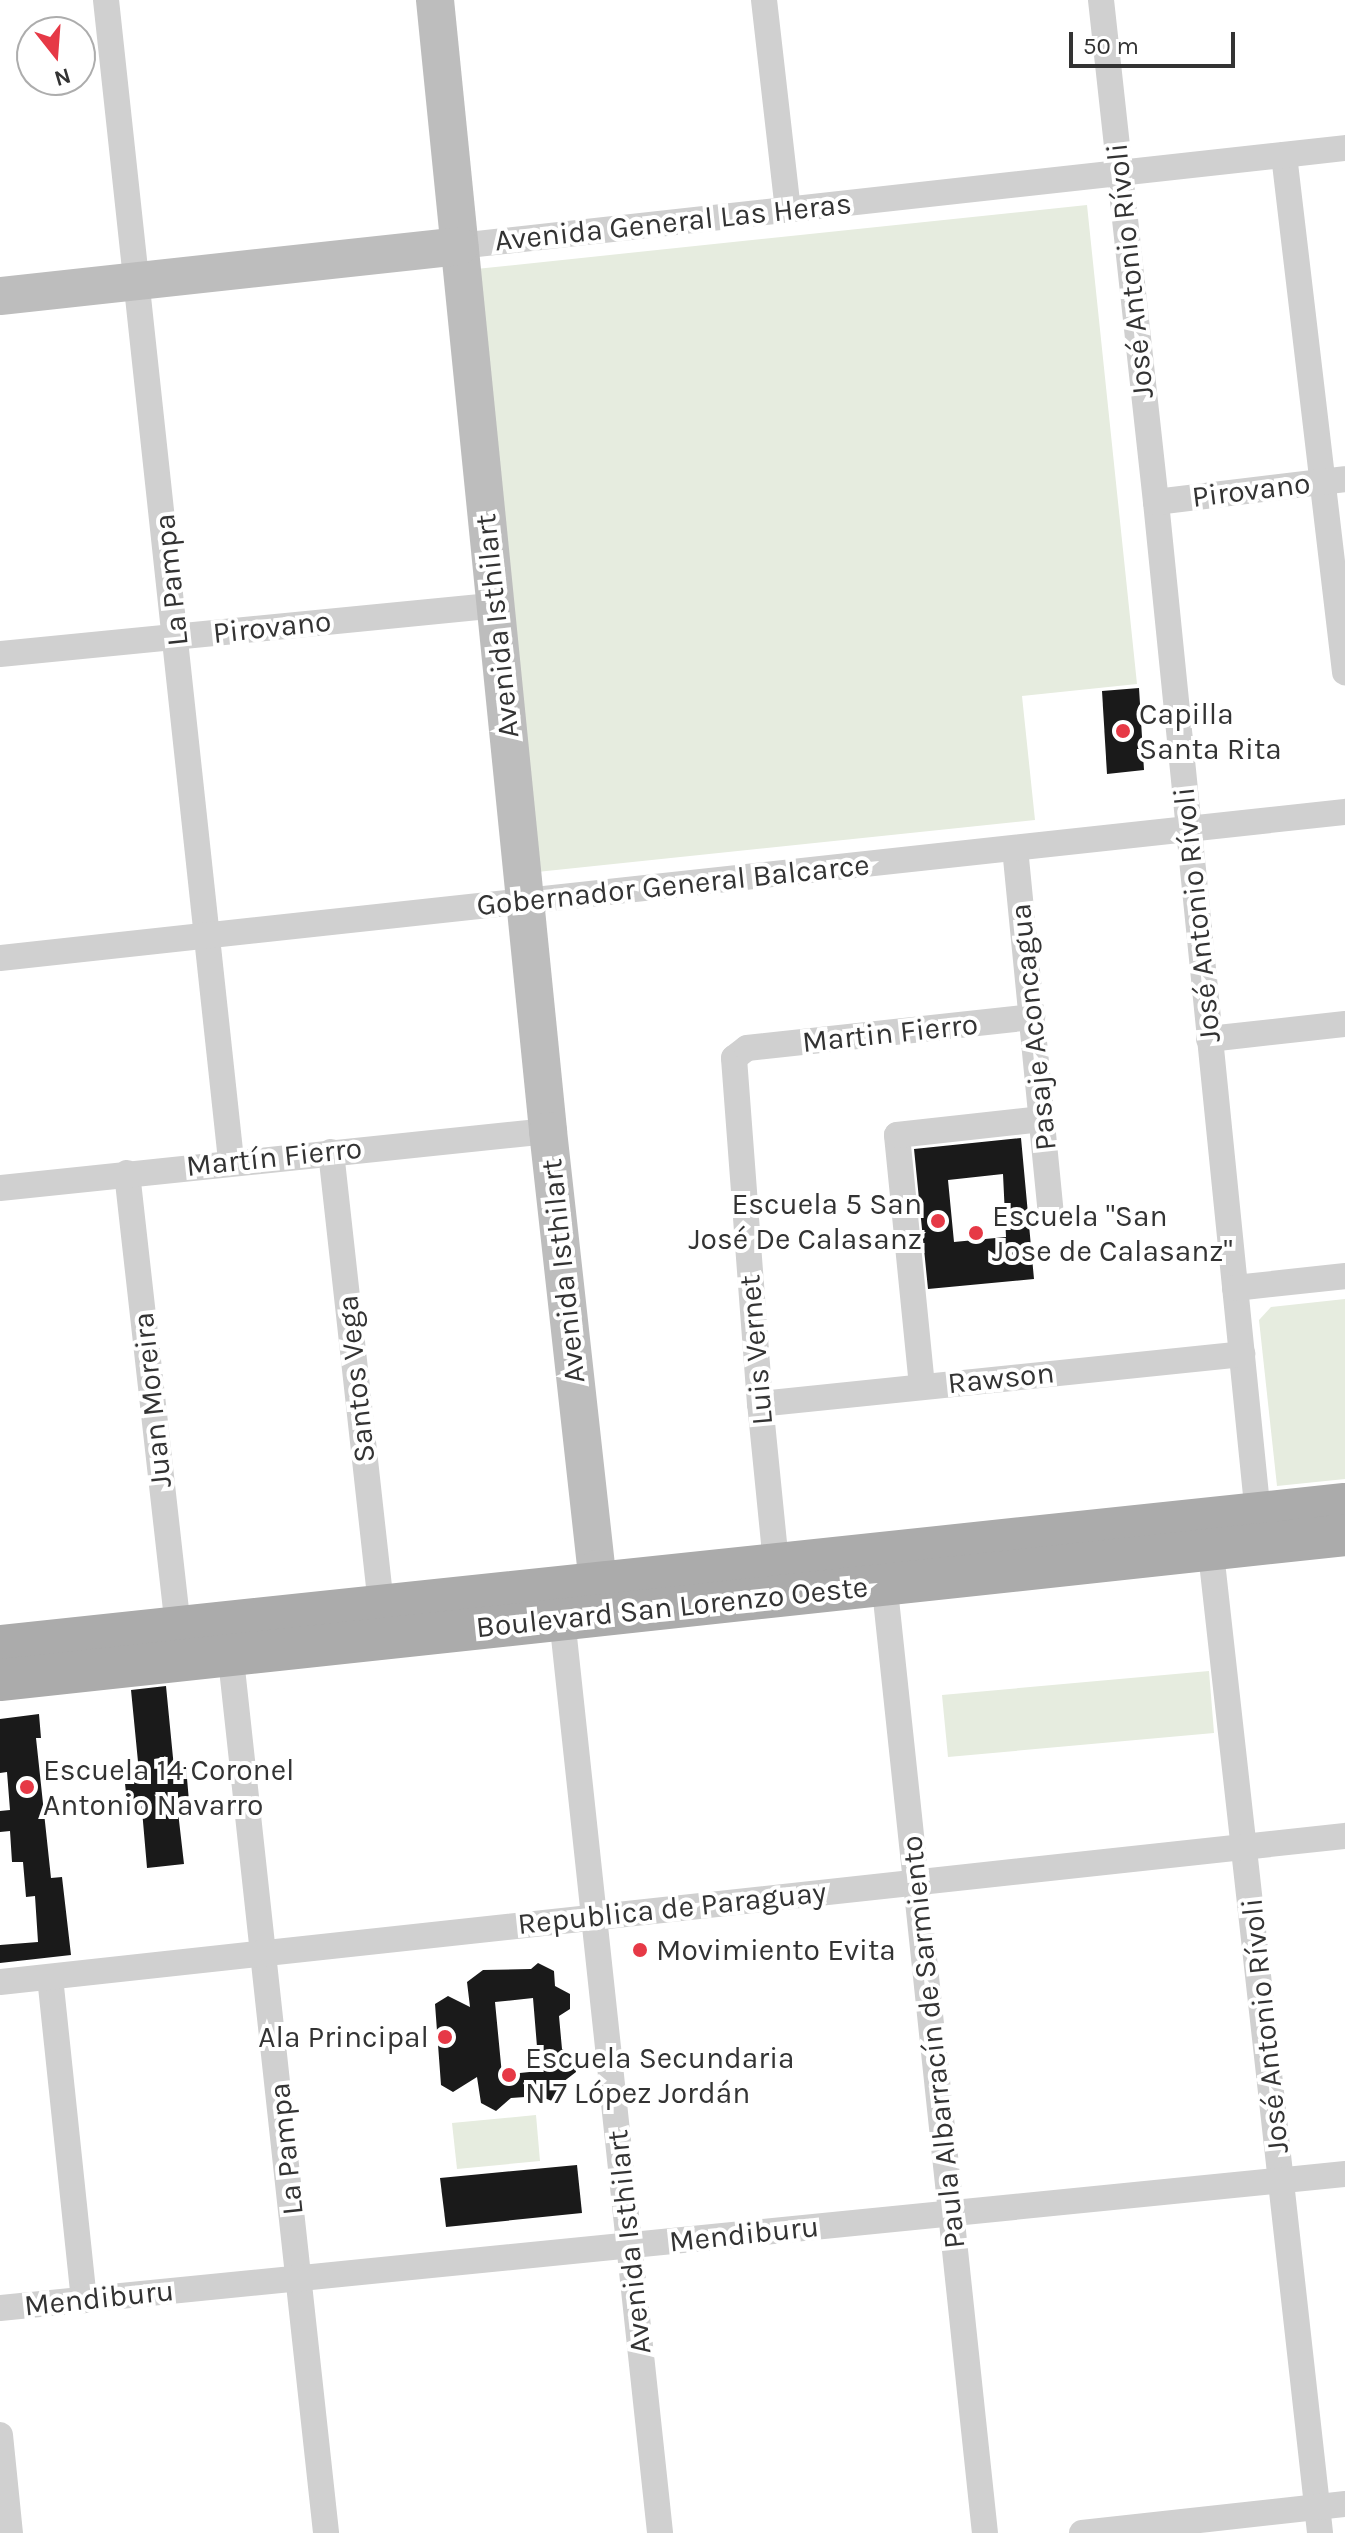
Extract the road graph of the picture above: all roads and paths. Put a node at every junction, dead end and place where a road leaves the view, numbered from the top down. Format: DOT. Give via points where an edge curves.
graph roads {
  1 [pos="106,0"];
  2 [pos="435,0"];
  3 [pos="764,0"];
  4 [pos="1101,0"];
  5 [pos="1345,148"];
  6 [pos="1284,155"];
  7 [pos="1118,172"];
  8 [pos="788,210"];
  9 [pos="459,246"];
  10 [pos="137,280"];
  11 [pos="0,296"];
  12 [pos="1334,480"];
  13 [pos="1156,502"];
  14 [pos="496,605"];
  15 [pos="177,636"];
  16 [pos="0,654"];
  17 [pos="1345,672"];
  18 [pos="1345,812"];
  19 [pos="1187,829"];
  20 [pos="1015,848"];
  21 [pos="524,901"];
  22 [pos="209,936"];
  23 [pos="0,958"];
  24 [pos="1032,1017"];
  25 [pos="1345,1024"];
  26 [pos="1209,1039"];
  27 [pos="747,1048"];
  28 [pos="1042,1119"];
  29 [pos="548,1131"];
  30 [pos="331,1152"];
  31 [pos="231,1161"];
  32 [pos="127,1173"];
  33 [pos="0,1188"];
  34 [pos="1050,1207"];
  35 [pos="1345,1276"];
  36 [pos="1235,1288"];
  37 [pos="1242,1354"];
  38 [pos="922,1386"];
  39 [pos="760,1404"];
  40 [pos="1345,1504"];
  41 [pos="1260,1528"];
  42 [pos="1210,1534"];
  43 [pos="1345,1535"];
  44 [pos="776,1563"];
  45 [pos="883,1568"];
  46 [pos="590,1583"];
  47 [pos="381,1606"];
  48 [pos="568,1619"];
  49 [pos="178,1627"];
  50 [pos="229,1639"];
  51 [pos="0,1646"];
  52 [pos="0,1680"];
  53 [pos="1345,1836"];
  54 [pos="1246,1846"];
  55 [pos="917,1882"];
  56 [pos="595,1917"];
  57 [pos="265,1952"];
  58 [pos="50,1977"];
  59 [pos="0,1982"];
  60 [pos="1345,2174"];
  61 [pos="1281,2180"];
  62 [pos="949,2213"];
  63 [pos="629,2246"];
  64 [pos="299,2276"];
  65 [pos="84,2300"];
  66 [pos="0,2308"];
  67 [pos="0,2435"];
  68 [pos="1345,2504"];
  69 [pos="1319,2520"];
  70 [pos="10,2533"];
  71 [pos="326,2533"];
  72 [pos="660,2533"];
  73 [pos="985,2533"];
  74 [pos="1082,2533"];
  1 -- 10 [label="street, La Pampa"];
  2 -- 9 [label="street, Avenida Isthilart"];
  3 -- 8 [label="street"];
  4 -- 7 [label="street, José Antonio Rívoli"];
  5 -- 6 [label="street, Avenida General Las Heras"];
  6 -- 7 [label="street, Avenida General Las Heras"];
  6 -- 12 [label="street"];
  7 -- 8 [label="street, Avenida General Las Heras"];
  7 -- 13 [label="street, José Antonio Rívoli"];
  8 -- 9 [label="street, Avenida General Las Heras"];
  9 -- 10 [label="street, Avenida General Las Heras"];
  9 -- 14 [label="street, Avenida Isthilart"];
  10 -- 11 [label="street, Avenida General Las Heras"];
  10 -- 15 [label="street, La Pampa"];
  12 -- 13 [label="street, Pirovano"];
  12 -- 17 [label="street"];
  13 -- 19 [label="street, José Antonio Rívoli"];
  14 -- 15 [label="street, Pirovano"];
  14 -- 21 [label="street, Avenida Isthilart"];
  15 -- 16 [label="street, Pirovano"];
  15 -- 22 [label="street, La Pampa"];
  18 -- 19 [label="street, Gobernador General Balcarce"];
  19 -- 20 [label="street, Gobernador General Balcarce"];
  19 -- 26 [label="street, José Antonio Rívoli"];
  20 -- 21 [label="street, Gobernador General Balcarce"];
  20 -- 24 [label="street, Pasaje Aconcagua"];
  21 -- 22 [label="street, Gobernador General Balcarce"];
  21 -- 29 [label="street, Avenida Isthilart"];
  22 -- 23 [label="street, Gobernador General Balcarce"];
  22 -- 31 [label="street, La Pampa"];
  24 -- 27 [label="street, Martin Fierro"];
  24 -- 28 [label="street, Pasaje Aconcagua"];
  25 -- 26 [label="street"];
  26 -- 36 [label="street, José Antonio Rívoli"];
  27 -- 39 [label="street, Luis Vernet" via="736,1053 734,1063"];
  28 -- 34 [label="street, Pasaje Aconcagua"];
  28 -- 38 [label="street" via="897,1135"];
  29 -- 30 [label="street, Martín Fierro"];
  29 -- 46 [label="street, Avenida Isthilart" via="596,1569"];
  30 -- 31 [label="street, Martín Fierro"];
  30 -- 47 [label="street, Santos Vega"];
  31 -- 32 [label="street, Martín Fierro"];
  32 -- 33 [label="street, Martín Fierro"];
  32 -- 49 [label="street, Juan Moreira"];
  35 -- 36 [label="street"];
  36 -- 37 [label="street, José Antonio Rívoli"];
  37 -- 38 [label="street, Rawson"];
  37 -- 41 [label="street, José Antonio Rívoli"];
  38 -- 39 [label="street, Rawson"];
  39 -- 44 [label="street, Luis Vernet"];
  40 -- 41 [label="main road, Boulevard San Lorenzo Oeste"];
  41 -- 42 [label="main road, Boulevard San Lorenzo Oeste"];
  41 -- 43 [label="main road, Boulevard San Lorenzo Oeste"];
  42 -- 45 [label="main road, Boulevard San Lorenzo Oeste"];
  42 -- 54 [label="street, José Antonio Rívoli"];
  44 -- 45 [label="main road, Boulevard San Lorenzo Oeste"];
  44 -- 46 [label="main road, Boulevard San Lorenzo Oeste"];
  45 -- 48 [label="main road, Boulevard San Lorenzo Oeste"];
  45 -- 55 [label="street, Paula Albarracín de Sarmiento"];
  46 -- 47 [label="main road, Boulevard San Lorenzo Oeste"];
  46 -- 48 [label="street, Avenida Isthilart"];
  47 -- 50 [label="main road, Boulevard San Lorenzo Oeste"];
  48 -- 50 [label="main road, Boulevard San Lorenzo Oeste"];
  48 -- 56 [label="street, Avenida Isthilart" via="564,1637"];
  49 -- 50 [label="main road, Boulevard San Lorenzo Oeste"];
  49 -- 51 [label="main road, Boulevard San Lorenzo Oeste"];
  50 -- 52 [label="main road, Boulevard San Lorenzo Oeste"];
  50 -- 57 [label="street, La Pampa"];
  53 -- 54 [label="street, Republica de Paraguay"];
  54 -- 55 [label="street, Republica de Paraguay"];
  54 -- 61 [label="street, José Antonio Rívoli"];
  55 -- 56 [label="street, Republica de Paraguay"];
  55 -- 62 [label="street, Paula Albarracín de Sarmiento"];
  56 -- 57 [label="street, Republica de Paraguay"];
  56 -- 63 [label="street, Avenida Isthilart"];
  57 -- 58 [label="street, Republica de Paraguay"];
  57 -- 64 [label="street, La Pampa"];
  58 -- 59 [label="street, Republica de Paraguay"];
  58 -- 65 [label="street"];
  60 -- 61 [label="street, Mendiburu"];
  61 -- 62 [label="street, Mendiburu"];
  61 -- 69 [label="street, José Antonio Rívoli"];
  62 -- 63 [label="street, Mendiburu"];
  62 -- 73 [label="street, Paula Albarracín de Sarmiento"];
  63 -- 64 [label="street, Mendiburu"];
  63 -- 72 [label="street, Avenida Isthilart"];
  64 -- 65 [label="street, Mendiburu"];
  64 -- 71 [label="street, La Pampa"];
  65 -- 66 [label="street, Mendiburu"];
  67 -- 70 [label="street"];
  68 -- 69 [label="street"];
  69 -- 74 [label="street"];
}
